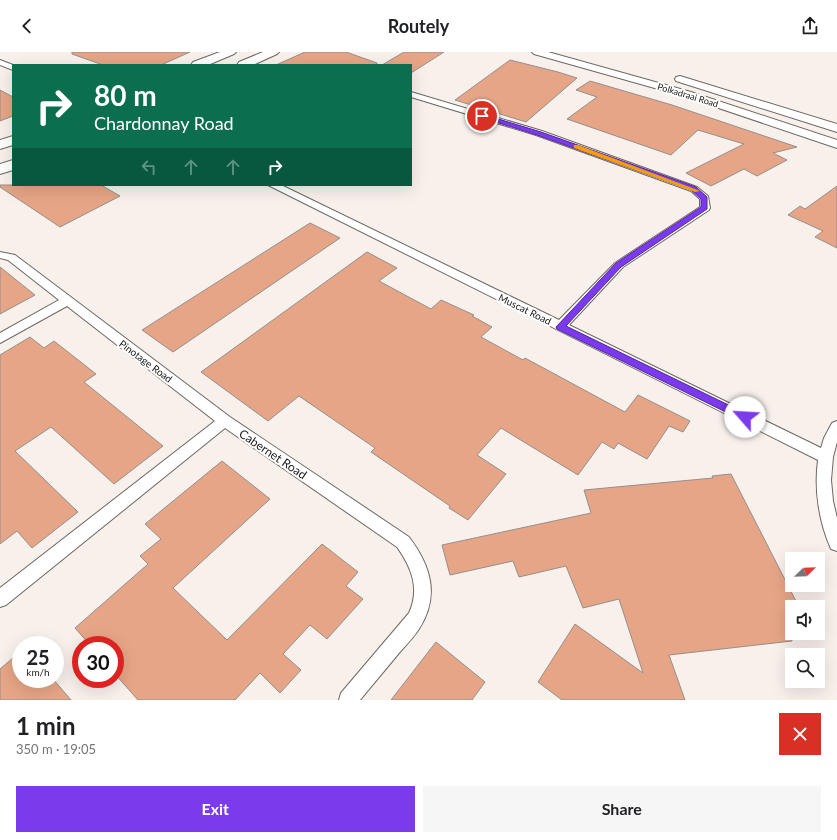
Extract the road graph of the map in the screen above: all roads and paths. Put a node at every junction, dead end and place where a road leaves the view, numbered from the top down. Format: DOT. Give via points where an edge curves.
graph roads {
  1 [pos="230,52"];
  2 [pos="273,52"];
  3 [pos="537,52"];
  4 [pos="0,62"];
  5 [pos="200,64"];
  6 [pos="245,64"];
  7 [pos="12,68"];
  8 [pos="667,76"];
  9 [pos="412,94"];
  10 [pos="837,128"];
  11 [pos="12,140"];
  12 [pos="837,144"];
  13 [pos="0,145"];
  14 [pos="12,164"];
  15 [pos="0,170"];
  16 [pos="275,186"];
  17 [pos="0,255"];
  18 [pos="68,300"];
  19 [pos="560,327"];
  20 [pos="0,339"];
  21 [pos="225,421"];
  22 [pos="837,426"];
  23 [pos="826,457"];
  24 [pos="837,544"];
  25 [pos="0,599"];
  26 [pos="348,700"];
  1 -- 5 [label="main road"];
  2 -- 6 [label="main road"];
  3 -- 12 [label="main road, Polkadraai Road" via="687,94"];
  4 -- 7 [label="street"];
  8 -- 10 [label="main road, Polkadraai Road"];
  9 -- 19 [label="street" via="552,138 694,189 705,198 705,208 619,265"];
  11 -- 13 [label="main road"];
  14 -- 15 [label="main road"];
  16 -- 19 [label="street, Muscat Road"];
  17 -- 18 [label="street, Pinotage Road" via="11,257"];
  18 -- 20 [label="street"];
  18 -- 21 [label="street, Pinotage Road"];
  19 -- 23 [label="street, Muscat Road"];
  21 -- 25 [label="street"];
  21 -- 26 [label="street, Cabernet Road" via="403,542 414,556 424,583 415,619"];
  22 -- 23 [label="street"];
  23 -- 24 [label="street" via="823,474 824,504"];
}
